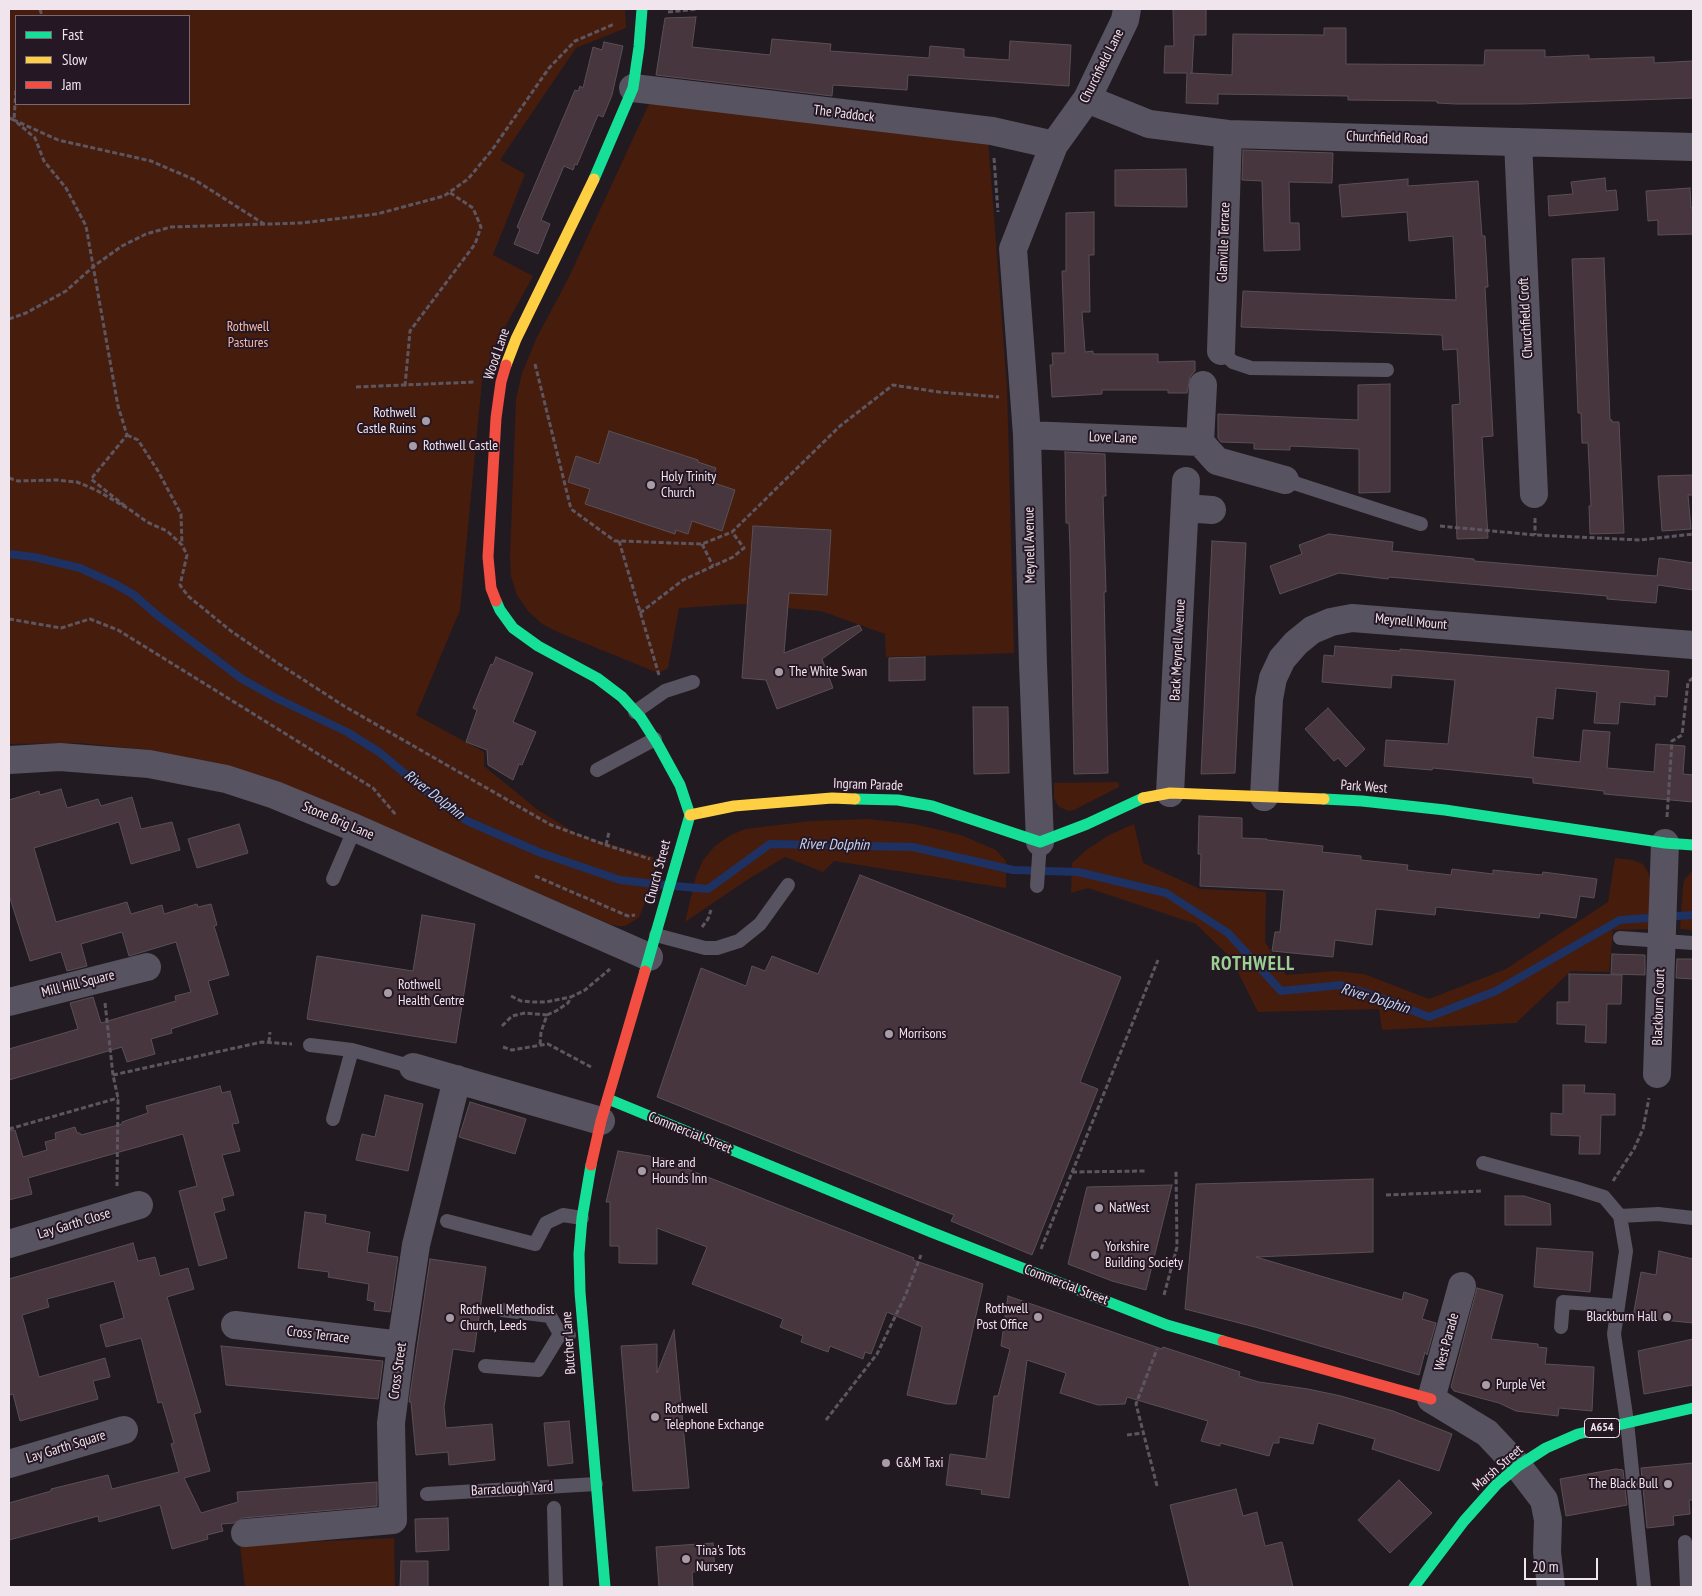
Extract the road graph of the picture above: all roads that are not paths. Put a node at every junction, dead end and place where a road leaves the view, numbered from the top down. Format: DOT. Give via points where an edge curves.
graph roads {
  1 [pos="1127,9"];
  2 [pos="642,11"];
  3 [pos="632,88"];
  4 [pos="1087,98"];
  5 [pos="1228,134"];
  6 [pos="1518,142"];
  7 [pos="1054,145"];
  8 [pos="1693,147"];
  9 [pos="1221,350"];
  10 [pos="1387,370"];
  11 [pos="1203,385"];
  12 [pos="1027,435"];
  13 [pos="1200,442"];
  14 [pos="1285,480"];
  15 [pos="1186,481"];
  16 [pos="1534,494"];
  17 [pos="1420,524"];
  18 [pos="1693,645"];
  19 [pos="694,682"];
  20 [pos="635,712"];
  21 [pos="655,738"];
  22 [pos="9,760"];
  23 [pos="597,770"];
  24 [pos="1170,793"];
  25 [pos="1264,797"];
  26 [pos="690,815"];
  27 [pos="355,828"];
  28 [pos="1665,843"];
  29 [pos="1693,845"];
  30 [pos="1039,852"];
  31 [pos="333,878"];
  32 [pos="788,885"];
  33 [pos="1038,886"];
  34 [pos="1662,926"];
  35 [pos="1620,938"];
  36 [pos="1693,942"];
  37 [pos="646,947"];
  38 [pos="147,967"];
  39 [pos="9,1001"];
  40 [pos="310,1045"];
  41 [pos="352,1050"];
  42 [pos="413,1066"];
  43 [pos="1657,1074"];
  44 [pos="457,1079"];
  45 [pos="605,1110"];
  46 [pos="333,1118"];
  47 [pos="1483,1163"];
  48 [pos="128,1208"];
  49 [pos="1620,1216"];
  50 [pos="582,1218"];
  51 [pos="1693,1218"];
  52 [pos="447,1222"];
  53 [pos="9,1244"];
  54 [pos="1462,1286"];
  55 [pos="1618,1306"];
  56 [pos="502,1310"];
  57 [pos="235,1324"];
  58 [pos="1562,1327"];
  59 [pos="560,1334"];
  60 [pos="584,1335"];
  61 [pos="402,1345"];
  62 [pos="485,1366"];
  63 [pos="1431,1399"];
  64 [pos="1693,1408"];
  65 [pos="1627,1422"];
  66 [pos="124,1430"];
  67 [pos="9,1464"];
  68 [pos="1518,1466"];
  69 [pos="596,1484"];
  70 [pos="427,1494"];
  71 [pos="554,1508"];
  72 [pos="245,1533"];
  73 [pos="1685,1542"];
  74 [pos="556,1587"];
  75 [pos="605,1587"];
  76 [pos="1414,1587"];
  77 [pos="1551,1587"];
  78 [pos="1644,1587"];
  79 [pos="1687,1587"];
  1 -- 4 [label="street, Churchfield Lane" via="1126,20"];
  2 -- 3 [label="street, Wood Lane"];
  3 -- 7 [label="street, The Paddock" via="992,131"];
  3 -- 20 [label="street, Wood Lane" via="589,191 507,360 496,418 488,557 491,588 500,610 513,628 538,646 597,678 622,697"];
  4 -- 5 [label="street, Churchfield Road" via="1149,124"];
  4 -- 7 [label="street, Churchfield Lane"];
  5 -- 6 [label="street, Churchfield Road"];
  5 -- 9 [label="street, Glanville Terrace"];
  6 -- 8 [label="street, Churchfield Road"];
  6 -- 16 [label="street, Churchfield Croft"];
  7 -- 12 [label="street, Meynell Avenue" via="1013,249"];
  9 -- 10 [label="lane" via="1233,362 1251,368"];
  11 -- 13 [label="street"];
  12 -- 13 [label="street, Love Lane"];
  12 -- 30 [label="street, Meynell Avenue"];
  13 -- 14 [label="street" via="1217,461"];
  14 -- 17 [label="lane"];
  15 -- 24 [label="street, Back Meynell Avenue" via="1198,509"];
  18 -- 25 [label="street, Meynell Mount" via="1352,618 1331,622 1312,630 1296,643 1282,659 1273,678"];
  19 -- 20 [label="lane" via="665,691"];
  20 -- 21 [label="street"];
  21 -- 23 [label="lane"];
  21 -- 26 [label="street" via="680,785"];
  22 -- 27 [label="street, Stone Brig Lane" via="60,757 148,764 226,779 275,794"];
  24 -- 25 [label="street, Park West"];
  24 -- 30 [label="street, Park West" via="1143,798 1087,824"];
  25 -- 28 [label="street, Park West" via="1362,801 1445,810"];
  26 -- 30 [label="street, Ingram Parade" via="734,806 787,801 832,798 898,800 966,816"];
  26 -- 37 [label="street, Church Street" via="662,912"];
  27 -- 31 [label="lane"];
  27 -- 37 [label="street, Stone Brig Lane"];
  28 -- 29 [label="street, Park West"];
  28 -- 34 [label="street, Blackburn Court"];
  30 -- 33 [label="lane"];
  32 -- 37 [label="lane" via="760,924 739,941 717,948"];
  34 -- 35 [label="lane"];
  34 -- 36 [label="lane"];
  34 -- 43 [label="street, Blackburn Court"];
  37 -- 45 [label="street, Church Street"];
  38 -- 39 [label="street, Mill Hill Square"];
  40 -- 41 [label="lane"];
  41 -- 42 [label="lane"];
  41 -- 46 [label="lane"];
  42 -- 44 [label="street, Commercial Street"];
  44 -- 45 [label="street, Commercial Street"];
  44 -- 61 [label="street, Cross Street" via="416,1245"];
  45 -- 50 [label="street, Butcher Lane"];
  45 -- 63 [label="street, Commercial Street" via="1162,1323"];
  47 -- 49 [label="lane" via="1604,1197"];
  48 -- 53 [label="street, Lay Garth Close"];
  49 -- 51 [label="lane" via="1658,1214"];
  49 -- 55 [label="lane" via="1626,1251"];
  50 -- 52 [label="lane" via="563,1216 546,1223 536,1244"];
  50 -- 60 [label="street, Butcher Lane" via="578,1254"];
  54 -- 63 [label="street, West Parade"];
  55 -- 58 [label="lane" via="1563,1302"];
  55 -- 65 [label="lane" via="1614,1334"];
  56 -- 59 [label="lane" via="550,1316"];
  57 -- 61 [label="street, Cross Terrace"];
  59 -- 60 [label="lane"];
  59 -- 62 [label="lane" via="538,1370"];
  60 -- 69 [label="street, Butcher Lane"];
  61 -- 72 [label="street, Cross Street" via="390,1423 393,1520"];
  63 -- 68 [label="street, Commercial Street" via="1486,1433"];
  64 -- 65 [label="street, Marsh Street / A654"];
  65 -- 68 [label="street, Marsh Street / A654" via="1570,1438 1546,1448"];
  65 -- 78 [label="lane"];
  66 -- 67 [label="street, Lay Garth Square"];
  68 -- 76 [label="street, Marsh Street / A654" via="1464,1521"];
  68 -- 77 [label="street, Commercial Street" via="1544,1500"];
  69 -- 70 [label="lane, Barraclough Yard"];
  69 -- 75 [label="street, Butcher Lane"];
  71 -- 74 [label="lane"];
  73 -- 79 [label="lane"];
}
